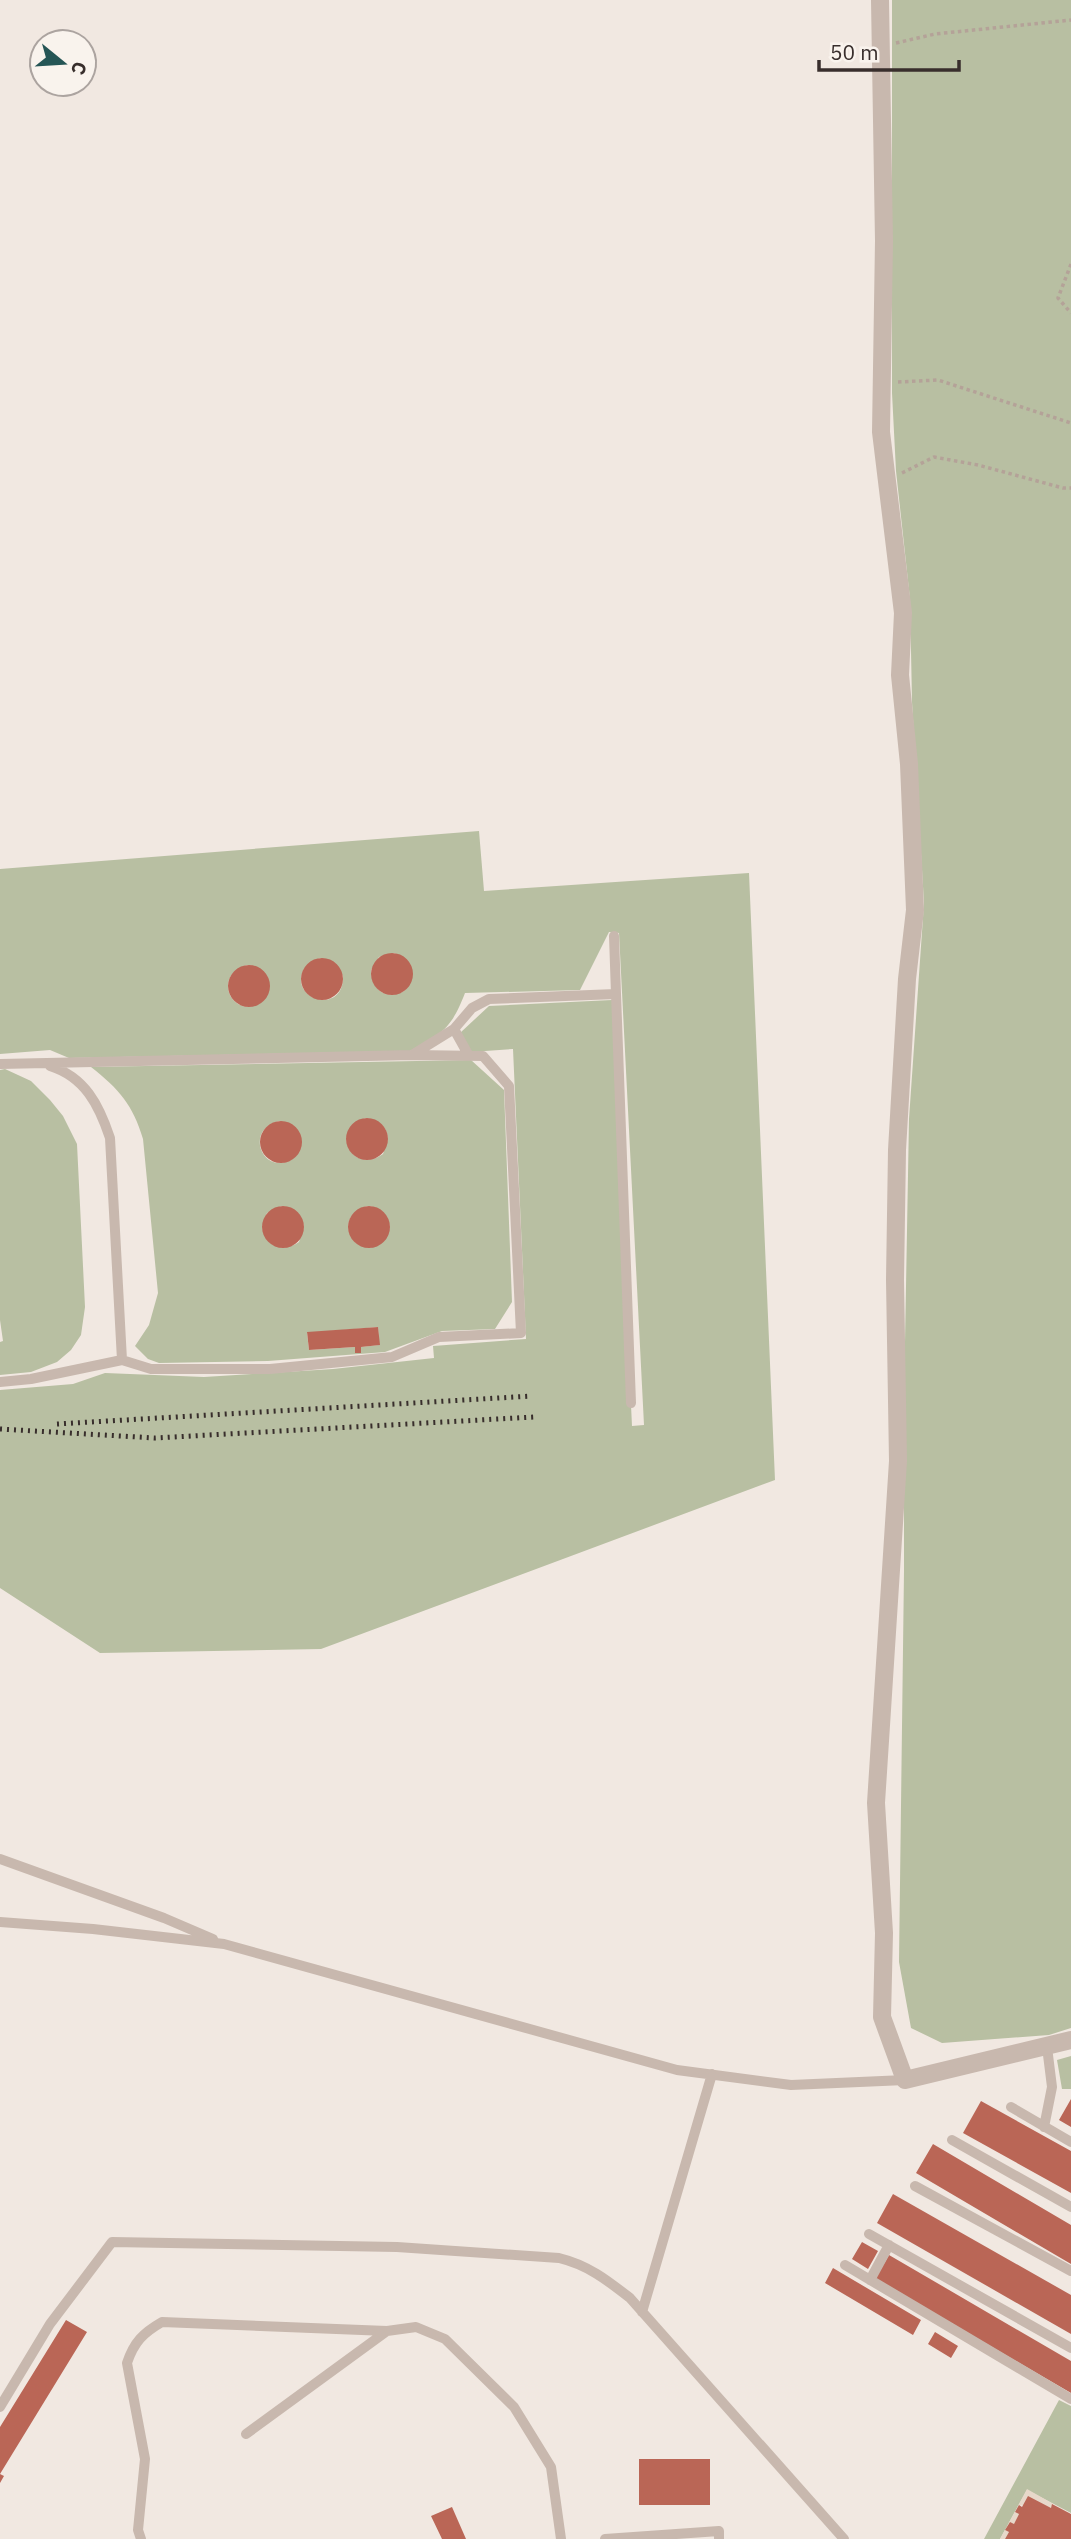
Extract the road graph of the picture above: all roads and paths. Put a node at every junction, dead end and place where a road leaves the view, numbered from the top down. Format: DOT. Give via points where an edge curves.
graph roads {
  1 [pos="880,0"];
  2 [pos="1071,20"];
  3 [pos="880,47"];
  4 [pos="1071,264"];
  5 [pos="1071,313"];
  6 [pos="882,383"];
  7 [pos="1071,423"];
  8 [pos="888,481"];
  9 [pos="1071,488"];
  10 [pos="614,936"];
  11 [pos="617,994"];
  12 [pos="454,1029"];
  13 [pos="412,1055"];
  14 [pos="469,1056"];
  15 [pos="40,1063"];
  16 [pos="0,1064"];
  17 [pos="122,1360"];
  18 [pos="0,1382"];
  19 [pos="631,1403"];
  20 [pos="0,1858"];
  21 [pos="0,1922"];
  22 [pos="223,1944"];
  23 [pos="1071,2040"];
  24 [pos="1047,2047"];
  25 [pos="712,2074"];
  26 [pos="905,2080"];
  27 [pos="1011,2107"];
  28 [pos="1044,2127"];
  29 [pos="952,2140"];
  30 [pos="1071,2142"];
  31 [pos="915,2186"];
  32 [pos="1071,2207"];
  33 [pos="869,2234"];
  34 [pos="888,2245"];
  35 [pos="845,2265"];
  36 [pos="1071,2271"];
  37 [pos="870,2280"];
  38 [pos="642,2312"];
  39 [pos="387,2331"];
  40 [pos="1071,2348"];
  41 [pos="1071,2399"];
  42 [pos="0,2407"];
  43 [pos="246,2434"];
  44 [pos="141,2539"];
  45 [pos="561,2539"];
  46 [pos="605,2539"];
  47 [pos="719,2539"];
  48 [pos="844,2539"];
  1 -- 3 [label="street"];
  2 -- 3 [label="path" via="935,34"];
  3 -- 6 [label="street"];
  4 -- 5 [label="path" via="1058,298"];
  6 -- 7 [label="path" via="938,380"];
  6 -- 8 [label="street" via="881,432"];
  8 -- 9 [label="path" via="934,457"];
  8 -- 26 [label="street" via="903,613 900,675 915,910 897,1150 898,1461 876,1803 884,1933 882,2017"];
  10 -- 11 [label="lane"];
  11 -- 12 [label="lane" via="489,999 472,1008"];
  11 -- 19 [label="lane"];
  12 -- 13 [label="lane"];
  12 -- 14 [label="lane"];
  13 -- 14 [label="lane"];
  13 -- 15 [label="lane"];
  14 -- 17 [label="lane" via="483,1056 509,1086 521,1333 439,1337 392,1357 270,1369 151,1369"];
  15 -- 16 [label="lane"];
  15 -- 17 [label="lane" via="65,1071 87,1089 110,1138"];
  17 -- 18 [label="lane"];
  20 -- 22 [label="lane"];
  21 -- 22 [label="lane"];
  22 -- 25 [label="lane" via="677,2070"];
  23 -- 24 [label="street"];
  24 -- 26 [label="street"];
  24 -- 28 [label="lane" via="1052,2087"];
  25 -- 26 [label="lane" via="791,2085"];
  25 -- 38 [label="lane"];
  27 -- 28 [label="lane"];
  28 -- 30 [label="lane"];
  29 -- 32 [label="lane"];
  31 -- 36 [label="lane"];
  33 -- 34 [label="lane"];
  34 -- 37 [label="lane"];
  34 -- 40 [label="lane"];
  35 -- 37 [label="lane"];
  37 -- 41 [label="lane"];
  38 -- 42 [label="lane" via="602,2275 559,2258 397,2247 112,2242 50,2324"];
  38 -- 48 [label="lane"];
  39 -- 43 [label="lane"];
  39 -- 44 [label="lane" via="162,2322 146,2331 127,2363 145,2459"];
  39 -- 45 [label="lane" via="416,2328 445,2339 514,2407 551,2468"];
  46 -- 47 [label="lane" via="719,2531"];
}
